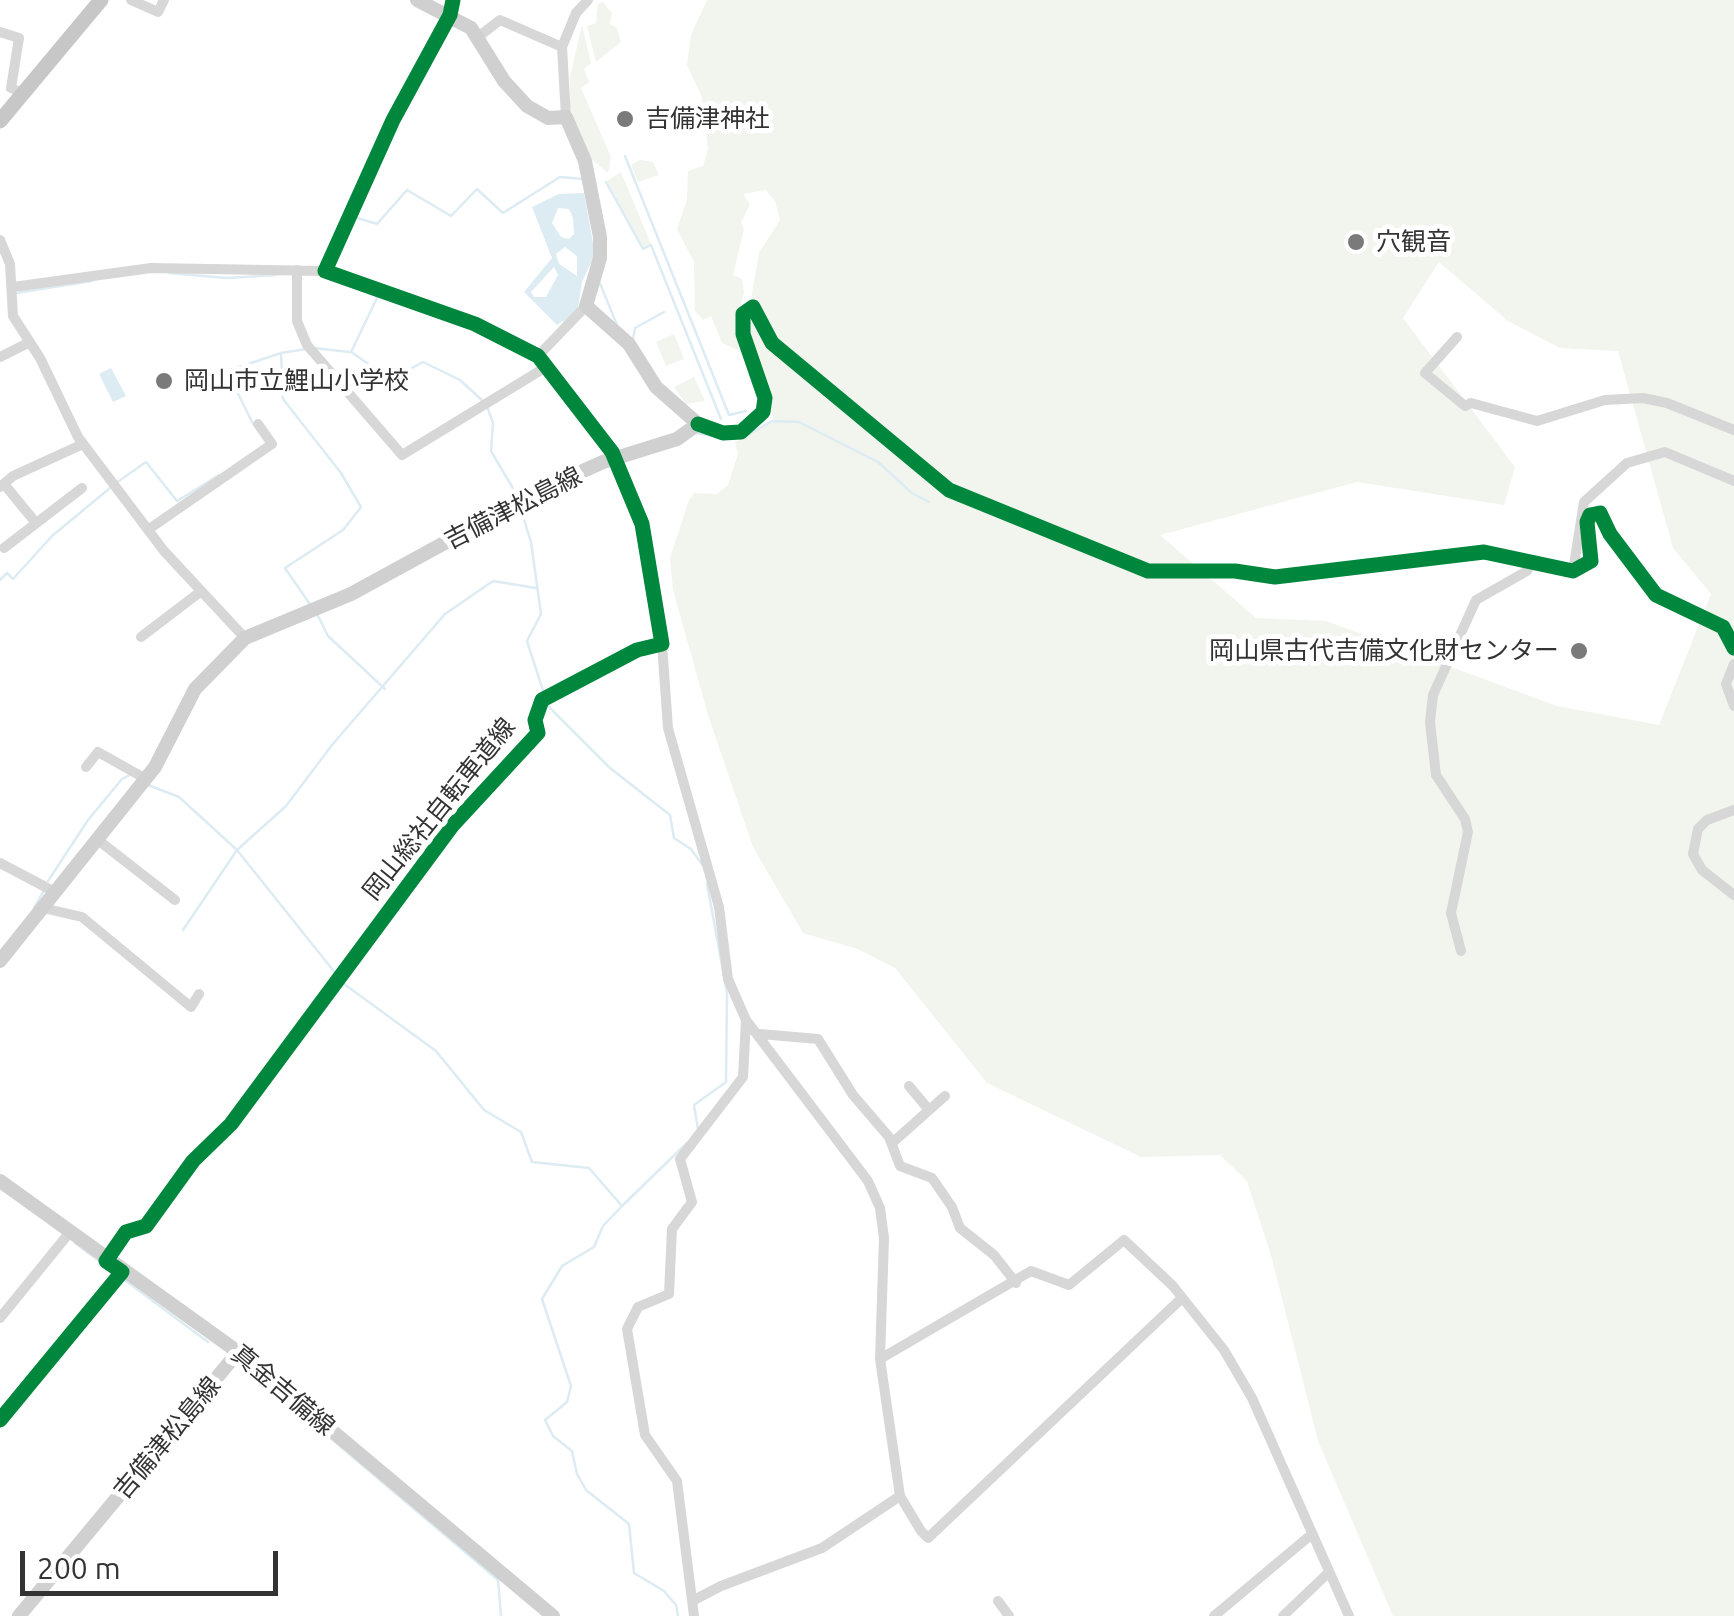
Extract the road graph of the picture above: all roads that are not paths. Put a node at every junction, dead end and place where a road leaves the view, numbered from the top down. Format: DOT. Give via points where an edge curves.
graph roads {
  1 [pos="131,0"];
  2 [pos="164,0"];
  3 [pos="417,0"];
  4 [pos="587,0"];
  5 [pos="97,1"];
  6 [pos="0,32"];
  7 [pos="478,37"];
  8 [pos="562,47"];
  9 [pos="24,93"];
  10 [pos="566,117"];
  11 [pos="0,121"];
  12 [pos="0,240"];
  13 [pos="5,264"];
  14 [pos="297,270"];
  15 [pos="326,271"];
  16 [pos="13,287"];
  17 [pos="586,306"];
  18 [pos="1457,337"];
  19 [pos="30,342"];
  20 [pos="0,357"];
  21 [pos="542,362"];
  22 [pos="258,424"];
  23 [pos="698,424"];
  24 [pos="1734,430"];
  25 [pos="82,444"];
  26 [pos="614,458"];
  27 [pos="1734,481"];
  28 [pos="2,486"];
  29 [pos="82,488"];
  30 [pos="36,523"];
  31 [pos="149,528"];
  32 [pos="4,548"];
  33 [pos="1532,561"];
  34 [pos="1572,571"];
  35 [pos="200,592"];
  36 [pos="141,637"];
  37 [pos="245,638"];
  38 [pos="662,644"];
  39 [pos="1734,648"];
  40 [pos="1734,664"];
  41 [pos="1734,706"];
  42 [pos="86,767"];
  43 [pos="146,779"];
  44 [pos="1734,810"];
  45 [pos="98,840"];
  46 [pos="0,863"];
  47 [pos="55,892"];
  48 [pos="1734,895"];
  49 [pos="174,900"];
  50 [pos="42,908"];
  51 [pos="1461,951"];
  52 [pos="3,952"];
  53 [pos="170,971"];
  54 [pos="160,983"];
  55 [pos="199,994"];
  56 [pos="746,1020"];
  57 [pos="757,1034"];
  58 [pos="909,1086"];
  59 [pos="945,1096"];
  60 [pos="929,1110"];
  61 [pos="892,1143"];
  62 [pos="0,1182"];
  63 [pos="70,1232"];
  64 [pos="1016,1283"];
  65 [pos="1182,1298"];
  66 [pos="0,1318"];
  67 [pos="238,1352"];
  68 [pos="880,1359"];
  69 [pos="900,1496"];
  70 [pos="1312,1534"];
  71 [pos="1328,1573"];
  72 [pos="694,1600"];
  73 [pos="998,1601"];
  74 [pos="1223,1614"];
  75 [pos="19,1616"];
  76 [pos="553,1616"];
  77 [pos="694,1616"];
  78 [pos="1010,1616"];
  79 [pos="1283,1616"];
  80 [pos="1348,1616"];
  1 -- 2 [label="street" via="158,12"];
  3 -- 7 [label="main road" via="462,21"];
  4 -- 8 [label="street"];
  5 -- 9 [label="highway"];
  6 -- 9 [label="street" via="19,38 10,88"];
  7 -- 8 [label="street" via="500,20"];
  7 -- 10 [label="main road" via="526,106 548,118"];
  8 -- 10 [label="street"];
  9 -- 11 [label="highway"];
  10 -- 17 [label="main road" via="585,161 600,237"];
  12 -- 13 [label="street"];
  13 -- 16 [label="street"];
  14 -- 15 [label="street"];
  14 -- 16 [label="street" via="150,268"];
  14 -- 21 [label="street" via="297,321 307,345 402,455"];
  15 -- 21 [label="main road" via="475,324"];
  16 -- 19 [label="street" via="10,308"];
  17 -- 21 [label="street"];
  17 -- 23 [label="main road"];
  18 -- 24 [label="street" via="1425,374 1465,406 1537,422 1605,400 1644,398"];
  19 -- 20 [label="street"];
  19 -- 25 [label="street"];
  21 -- 26 [label="main road"];
  22 -- 31 [label="street" via="272,444"];
  23 -- 26 [label="main road, 吉備津松島線" via="677,438"];
  23 -- 33 [label="street" via="741,432 762,412 765,398 743,334 743,314 753,307 772,343 949,490 1148,570 1275,577 1484,552"];
  25 -- 28 [label="street"];
  25 -- 31 [label="street"];
  26 -- 37 [label="main road, 吉備津松島線" via="518,502 352,594"];
  26 -- 38 [label="main road" via="642,524"];
  27 -- 34 [label="street" via="1665,452 1640,456 1584,502"];
  28 -- 30 [label="street"];
  29 -- 30 [label="street"];
  30 -- 32 [label="street"];
  31 -- 35 [label="street"];
  33 -- 34 [label="street"];
  33 -- 51 [label="street" via="1527,571 1476,600 1433,695 1436,776 1468,832 1451,913"];
  34 -- 39 [label="street" via="1590,561 1587,522 1600,513 1656,595 1723,627"];
  35 -- 36 [label="street"];
  35 -- 37 [label="street"];
  37 -- 43 [label="main road, 吉備津松島線" via="195,689"];
  38 -- 56 [label="street" via="674,760 716,895 728,979"];
  40 -- 41 [label="street" via="1726,684"];
  42 -- 43 [label="street" via="98,752"];
  43 -- 45 [label="main road, 吉備津松島線"];
  44 -- 48 [label="street" via="1706,820 1693,854"];
  45 -- 47 [label="main road, 吉備津松島線"];
  45 -- 49 [label="street"];
  46 -- 47 [label="street"];
  47 -- 50 [label="main road, 吉備津松島線"];
  50 -- 52 [label="main road, 吉備津松島線"];
  50 -- 54 [label="street" via="82,917"];
  53 -- 54 [label="street"];
  54 -- 55 [label="street" via="190,1007"];
  56 -- 57 [label="street"];
  56 -- 72 [label="street" via="743,1077 680,1159 692,1202 672,1229 670,1294 638,1307 627,1329 645,1435 678,1481"];
  57 -- 61 [label="street" via="818,1039"];
  57 -- 68 [label="street" via="877,1198 884,1238"];
  58 -- 60 [label="street"];
  59 -- 60 [label="street"];
  60 -- 61 [label="street"];
  61 -- 64 [label="street" via="900,1166 932,1178 960,1228"];
  62 -- 63 [label="main road, 真金吉備線"];
  63 -- 66 [label="street"];
  63 -- 67 [label="main road, 真金吉備線"];
  64 -- 65 [label="street" via="1032,1271 1068,1285 1124,1240"];
  64 -- 68 [label="street"];
  65 -- 69 [label="street" via="928,1538"];
  65 -- 70 [label="street" via="1252,1398"];
  67 -- 75 [label="main road, 吉備津松島線"];
  67 -- 76 [label="main road, 真金吉備線"];
  68 -- 69 [label="street"];
  69 -- 72 [label="street" via="822,1548"];
  70 -- 71 [label="street"];
  70 -- 74 [label="street"];
  71 -- 79 [label="street"];
  71 -- 80 [label="street"];
  72 -- 77 [label="street"];
  73 -- 78 [label="street"];
}
